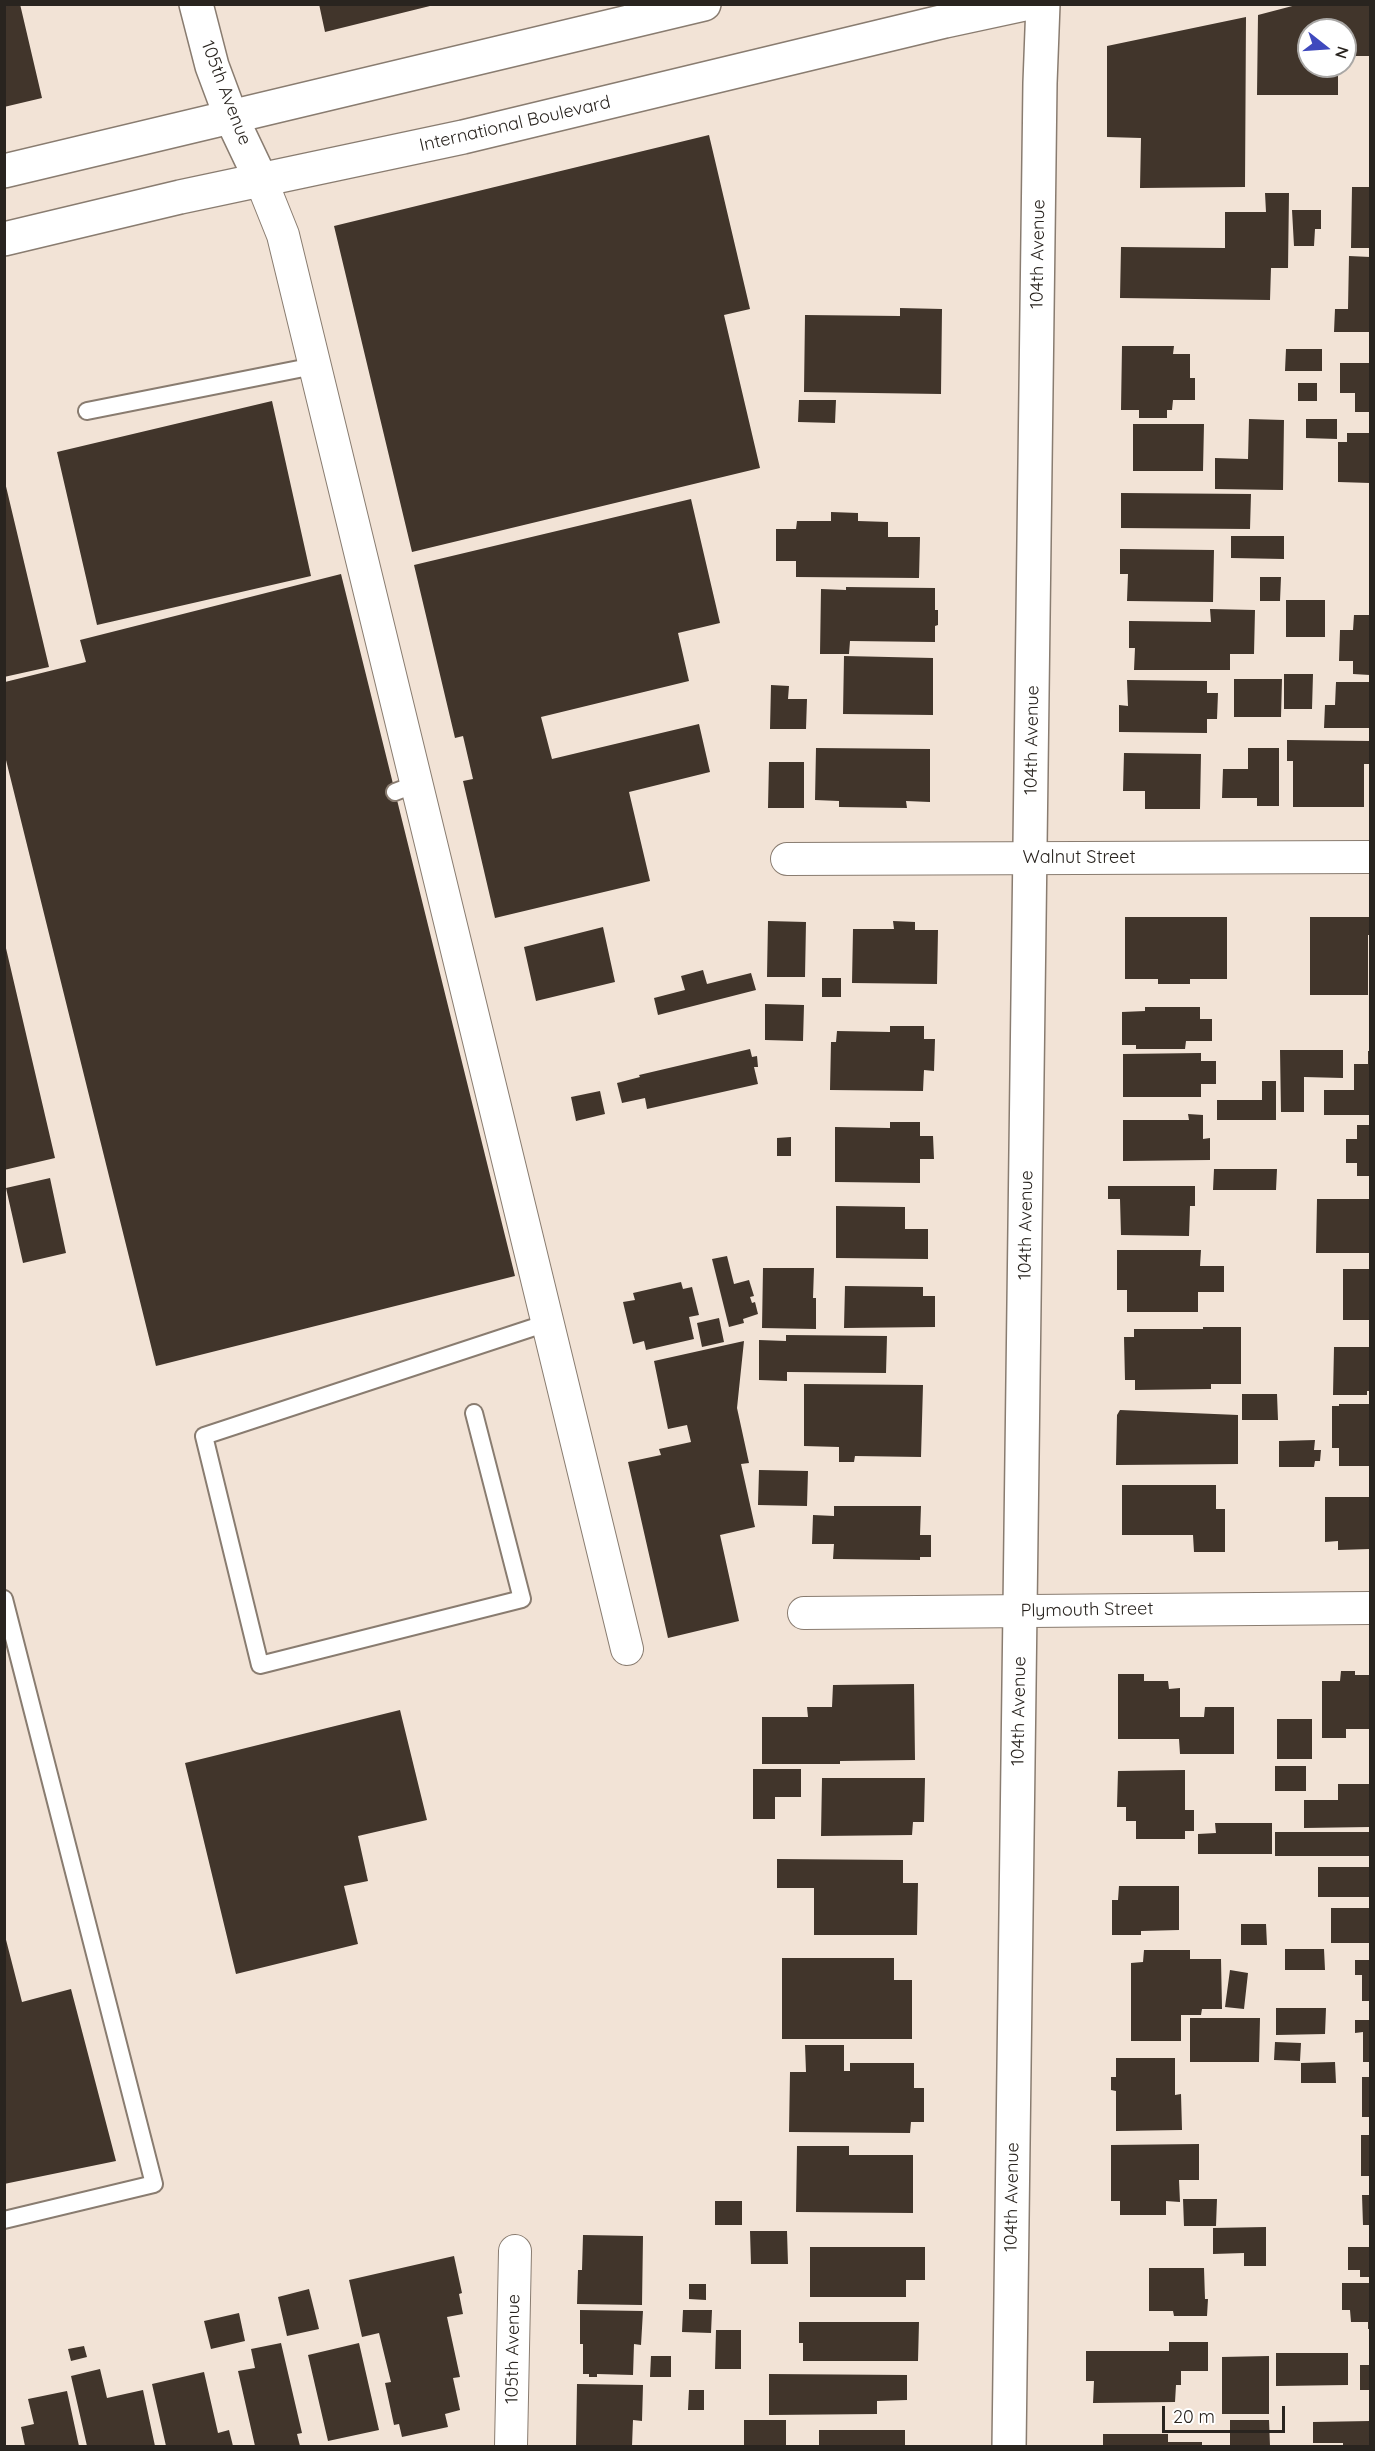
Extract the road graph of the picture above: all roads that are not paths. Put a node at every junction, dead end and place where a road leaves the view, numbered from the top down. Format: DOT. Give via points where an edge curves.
graph roads {
  1 [pos="196,4"];
  2 [pos="1024,4"];
  3 [pos="1043,4"];
  4 [pos="699,5"];
  5 [pos="231,117"];
  6 [pos="4,171"];
  7 [pos="261,180"];
  8 [pos="4,238"];
  9 [pos="314,366"];
  10 [pos="87,411"];
  11 [pos="1371,857"];
  12 [pos="1031,858"];
  13 [pos="786,859"];
  14 [pos="547,1323"];
  15 [pos="474,1413"];
  16 [pos="4,1599"];
  17 [pos="1371,1608"];
  18 [pos="1020,1611"];
  19 [pos="804,1613"];
  20 [pos="627,1649"];
  21 [pos="4,2220"];
  22 [pos="515,2251"];
  23 [pos="512,2446"];
  24 [pos="1009,2446"];
  1 -- 5 [label="street, 105th Avenue" via="212,66"];
  2 -- 7 [label="street, International Boulevard" via="463,137"];
  3 -- 12 [label="street, 104th Avenue"];
  4 -- 5 [label="street"];
  5 -- 6 [label="street"];
  5 -- 7 [label="street, 105th Avenue"];
  7 -- 8 [label="street, International Boulevard"];
  7 -- 9 [label="street" via="283,235"];
  9 -- 10 [label="lane"];
  9 -- 14 [label="street" via="406,788"];
  11 -- 12 [label="street, Walnut Street"];
  12 -- 13 [label="street, Walnut Street"];
  12 -- 18 [label="street, 104th Avenue"];
  14 -- 15 [label="lane" via="204,1436 260,1665 522,1599"];
  14 -- 20 [label="street"];
  16 -- 21 [label="lane" via="154,2184"];
  17 -- 18 [label="street, Plymouth Street"];
  18 -- 19 [label="street, Plymouth Street"];
  18 -- 24 [label="street, 104th Avenue"];
  22 -- 23 [label="street, 105th Avenue"];
}
